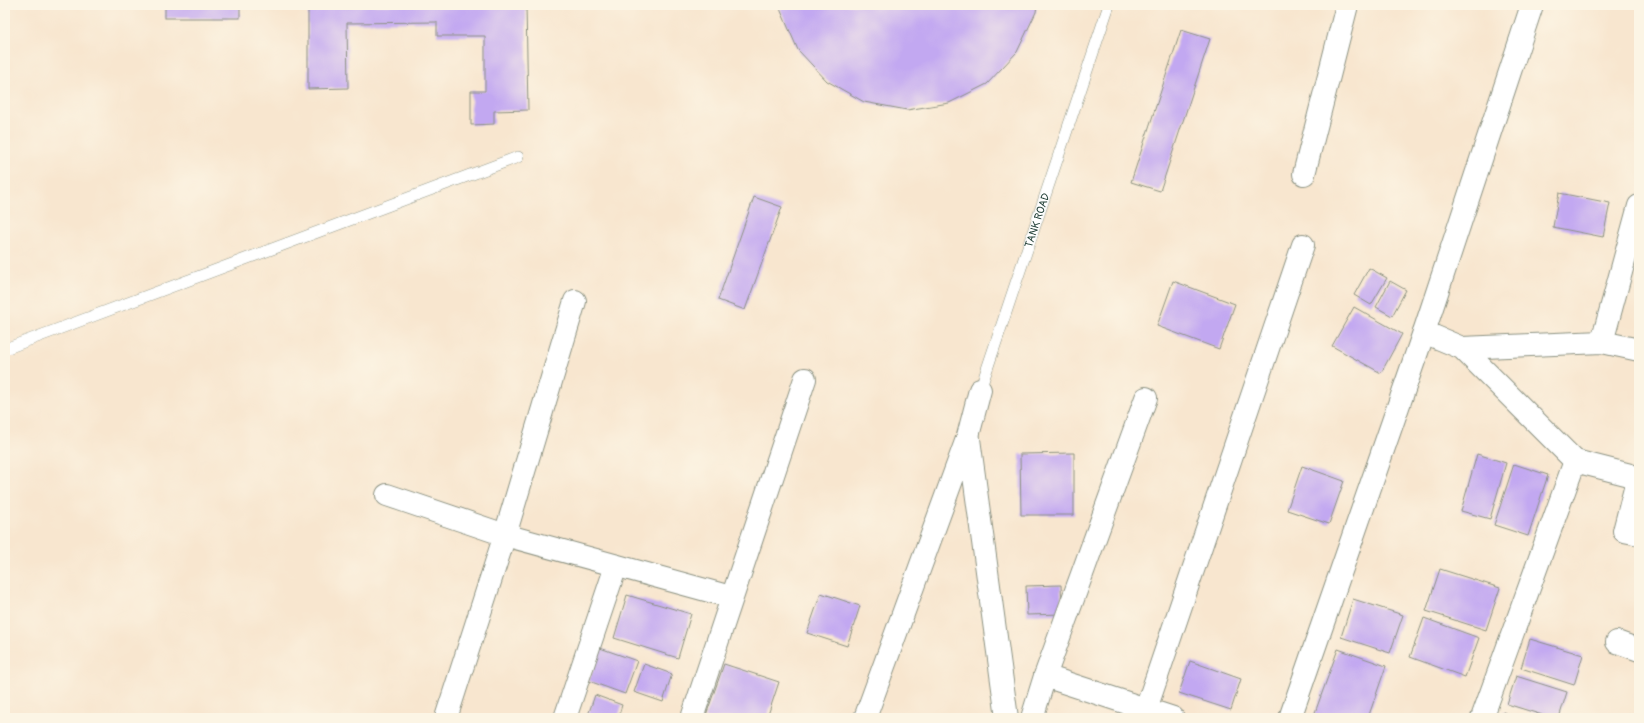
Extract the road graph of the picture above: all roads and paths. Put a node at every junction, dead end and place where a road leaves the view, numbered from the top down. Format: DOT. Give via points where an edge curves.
graph roads {
  1 [pos="1109,5"];
  2 [pos="1347,5"];
  3 [pos="1532,5"];
  4 [pos="518,157"];
  5 [pos="1304,174"];
  6 [pos="1639,206"];
  7 [pos="1303,245"];
  8 [pos="575,301"];
  9 [pos="1424,332"];
  10 [pos="1602,342"];
  11 [pos="1462,348"];
  12 [pos="5,349"];
  13 [pos="1639,350"];
  14 [pos="805,379"];
  15 [pos="980,390"];
  16 [pos="1146,398"];
  17 [pos="968,436"];
  18 [pos="1575,461"];
  19 [pos="387,495"];
  20 [pos="1639,534"];
  21 [pos="505,535"];
  22 [pos="616,566"];
  23 [pos="731,597"];
  24 [pos="1617,642"];
  25 [pos="1639,650"];
  26 [pos="1045,676"];
  27 [pos="1146,709"];
  28 [pos="446,718"];
  29 [pos="565,718"];
  30 [pos="692,718"];
  31 [pos="865,718"];
  32 [pos="1007,718"];
  33 [pos="1032,718"];
  34 [pos="1173,718"];
  35 [pos="1290,718"];
  36 [pos="1482,718"];
  1 -- 15 [label="lane, TANK ROAD"];
  2 -- 5 [label="street"];
  3 -- 9 [label="street"];
  4 -- 12 [label="lane"];
  6 -- 10 [label="street"];
  7 -- 27 [label="street"];
  8 -- 21 [label="street"];
  9 -- 11 [label="street"];
  9 -- 35 [label="street"];
  10 -- 11 [label="street"];
  10 -- 13 [label="street"];
  11 -- 18 [label="street"];
  14 -- 23 [label="street"];
  15 -- 17 [label="street, TANK ROAD"];
  16 -- 26 [label="street"];
  17 -- 31 [label="street, TANK ROAD"];
  17 -- 32 [label="street"];
  18 -- 20 [label="street" via="1630,475 1637,481 1624,531"];
  18 -- 36 [label="street"];
  19 -- 21 [label="street"];
  21 -- 22 [label="street"];
  21 -- 28 [label="street"];
  22 -- 23 [label="street"];
  22 -- 29 [label="street"];
  23 -- 30 [label="street"];
  24 -- 25 [label="street"];
  26 -- 27 [label="street"];
  26 -- 33 [label="street"];
  27 -- 34 [label="street"];
}
